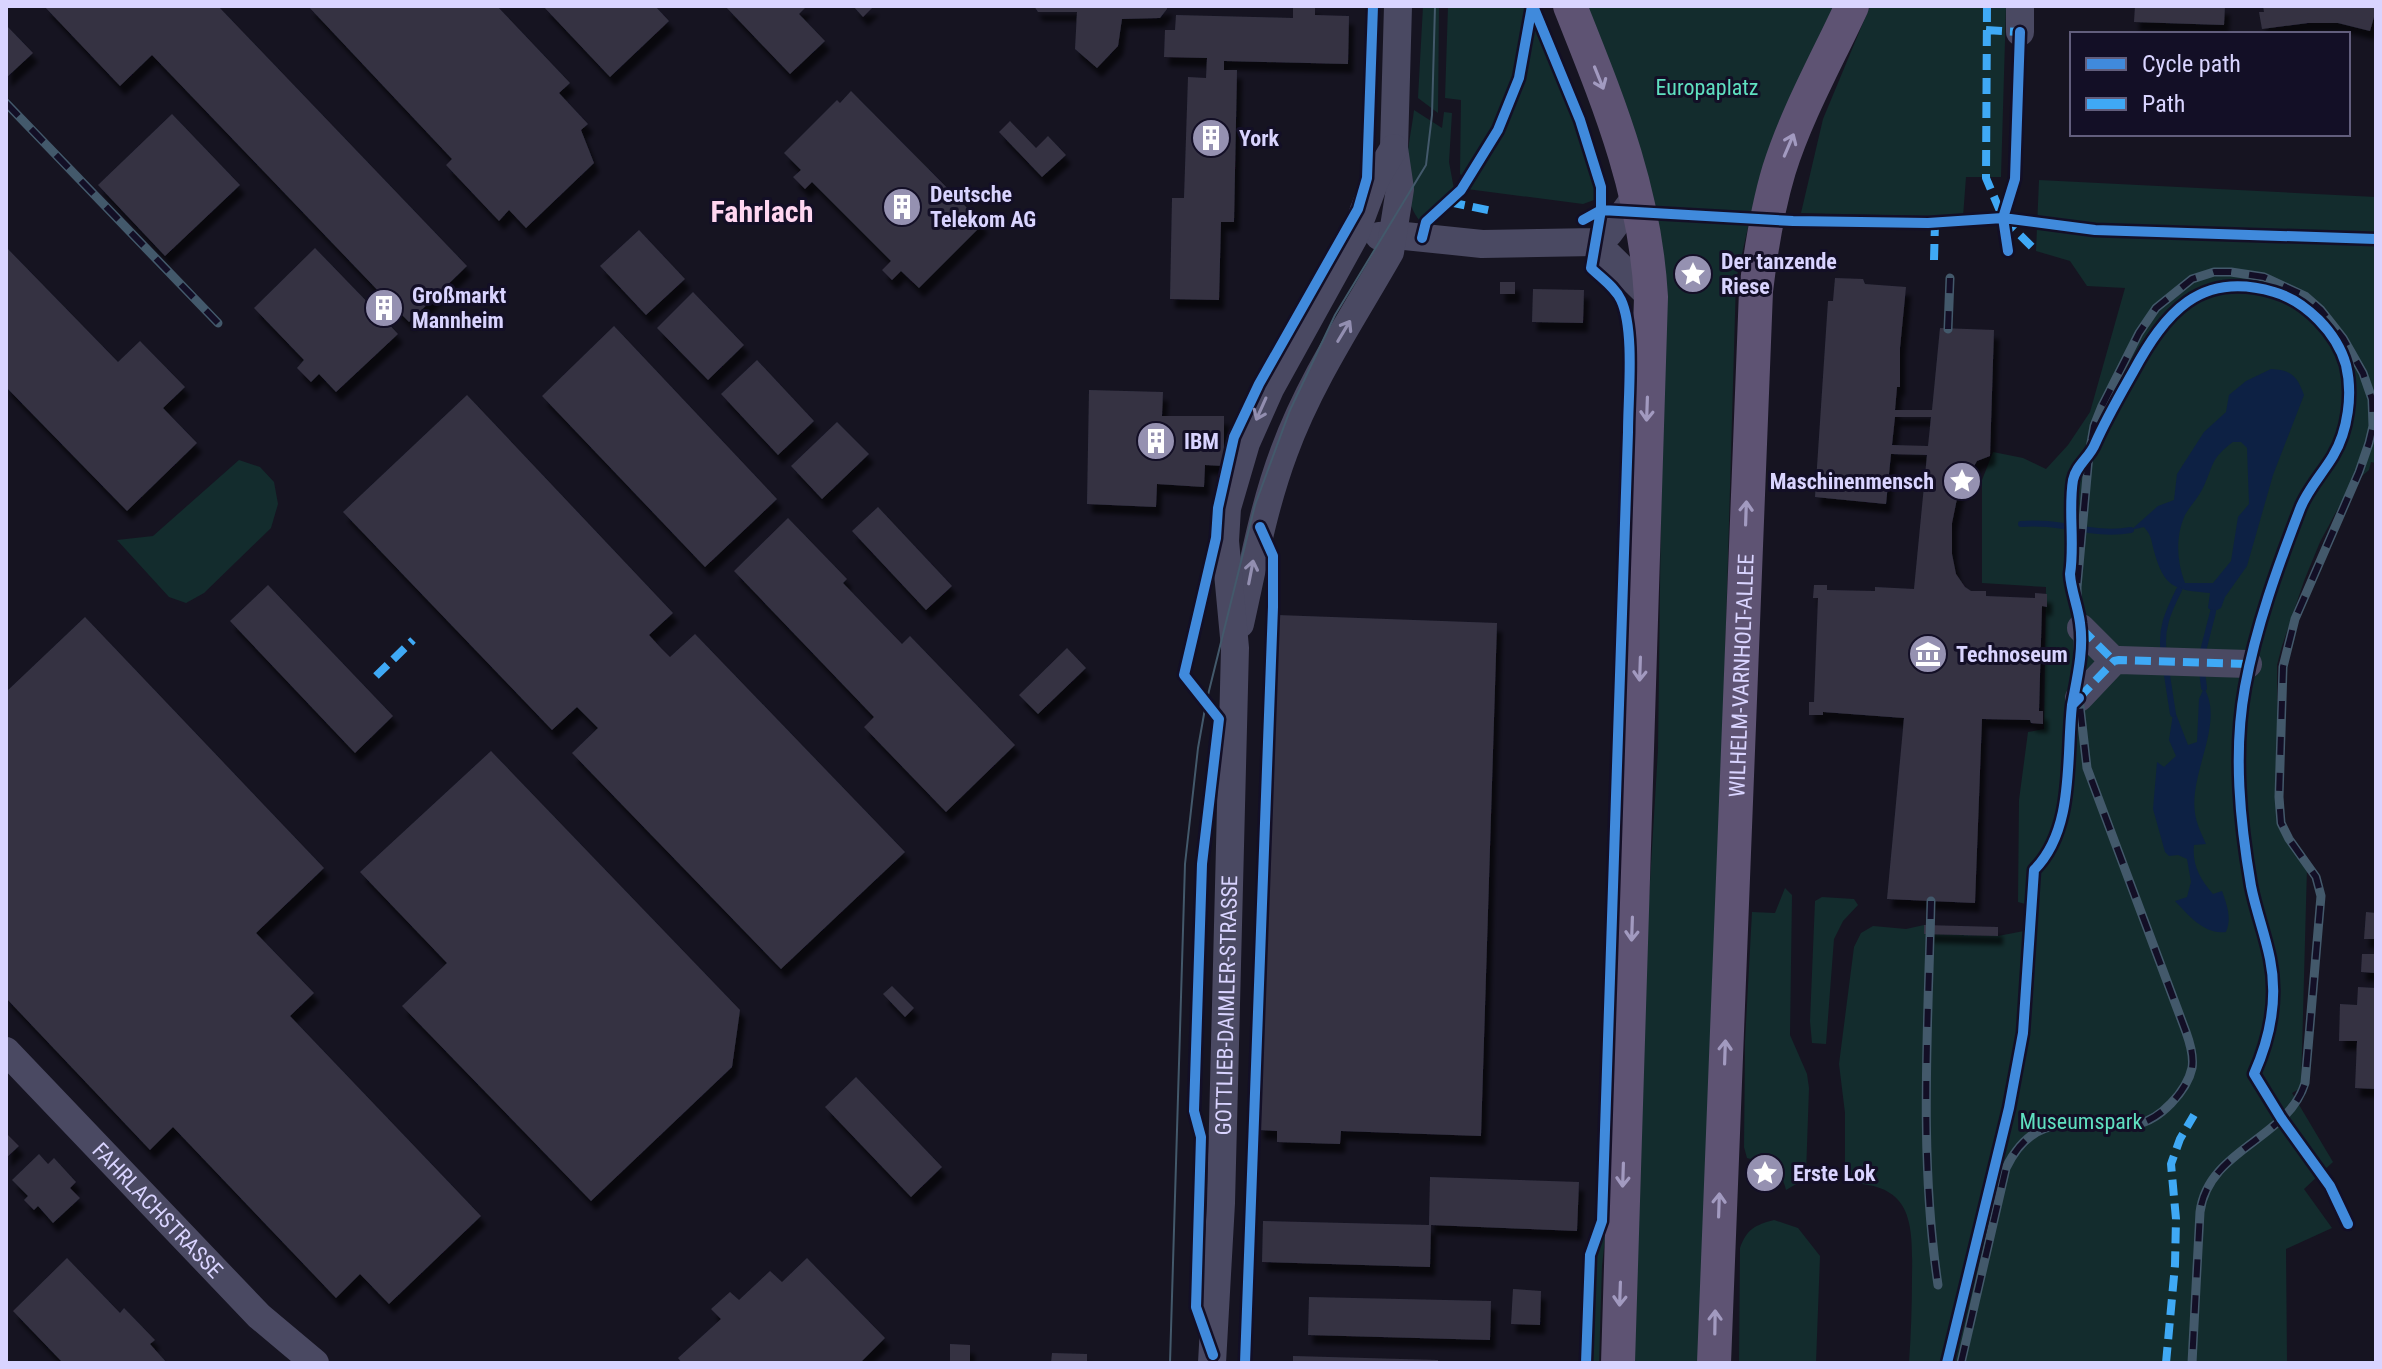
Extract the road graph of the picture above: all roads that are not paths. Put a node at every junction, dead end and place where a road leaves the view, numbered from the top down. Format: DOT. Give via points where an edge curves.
graph roads {
  1 [pos="1398,6"];
  2 [pos="1570,6"];
  3 [pos="1852,6"];
  4 [pos="1394,148"];
  5 [pos="1637,195"];
  6 [pos="1395,235"];
  7 [pos="1351,242"];
  8 [pos="1595,242"];
  9 [pos="1651,297"];
  10 [pos="1227,508"];
  11 [pos="1260,527"];
  12 [pos="2081,628"];
  13 [pos="1235,648"];
  14 [pos="2245,657"];
  15 [pos="2117,660"];
  16 [pos="2079,698"];
  17 [pos="6,1051"];
  18 [pos="315,1363"];
  19 [pos="1212,1363"];
  20 [pos="1618,1363"];
  21 [pos="1714,1363"];
  1 -- 4 [label="street, GOTTLIEB-DAIMLER-STRASSE"];
  2 -- 5 [label="main road, one-way" via="1611,109"];
  21 -- 3 [label="main road, WILHELM-VARNHOLT-ALLEE, one-way" via="1756,291 1766,219 1781,166"];
  4 -- 6 [label="street, GOTTLIEB-DAIMLER-STRASSE" via="1400,189"];
  4 -- 7 [label="street, GOTTLIEB-DAIMLER-STRASSE"];
  5 -- 8 [label="street" via="1609,233"];
  5 -- 9 [label="main road"];
  6 -- 7 [label="street"];
  6 -- 8 [label="street" via="1482,244"];
  11 -- 6 [label="street, GOTTLIEB-DAIMLER-STRASSE, one-way" via="1301,412"];
  7 -- 10 [label="street, GOTTLIEB-DAIMLER-STRASSE, one-way" via="1270,389 1246,443"];
  8 -- 9 [label="street"];
  9 -- 20 [label="main road, one-way"];
  10 -- 11 [label="street" via="1239,527"];
  10 -- 13 [label="street, GOTTLIEB-DAIMLER-STRASSE"];
  13 -- 11 [label="street, GOTTLIEB-DAIMLER-STRASSE, one-way"];
  12 -- 15 [label="street"];
  13 -- 19 [label="street, GOTTLIEB-DAIMLER-STRASSE" via="1222,1191"];
  14 -- 15 [label="street"];
  15 -- 16 [label="street"];
  17 -- 18 [label="street, FAHRLACHSTRASSE" via="259,1316"];
}
